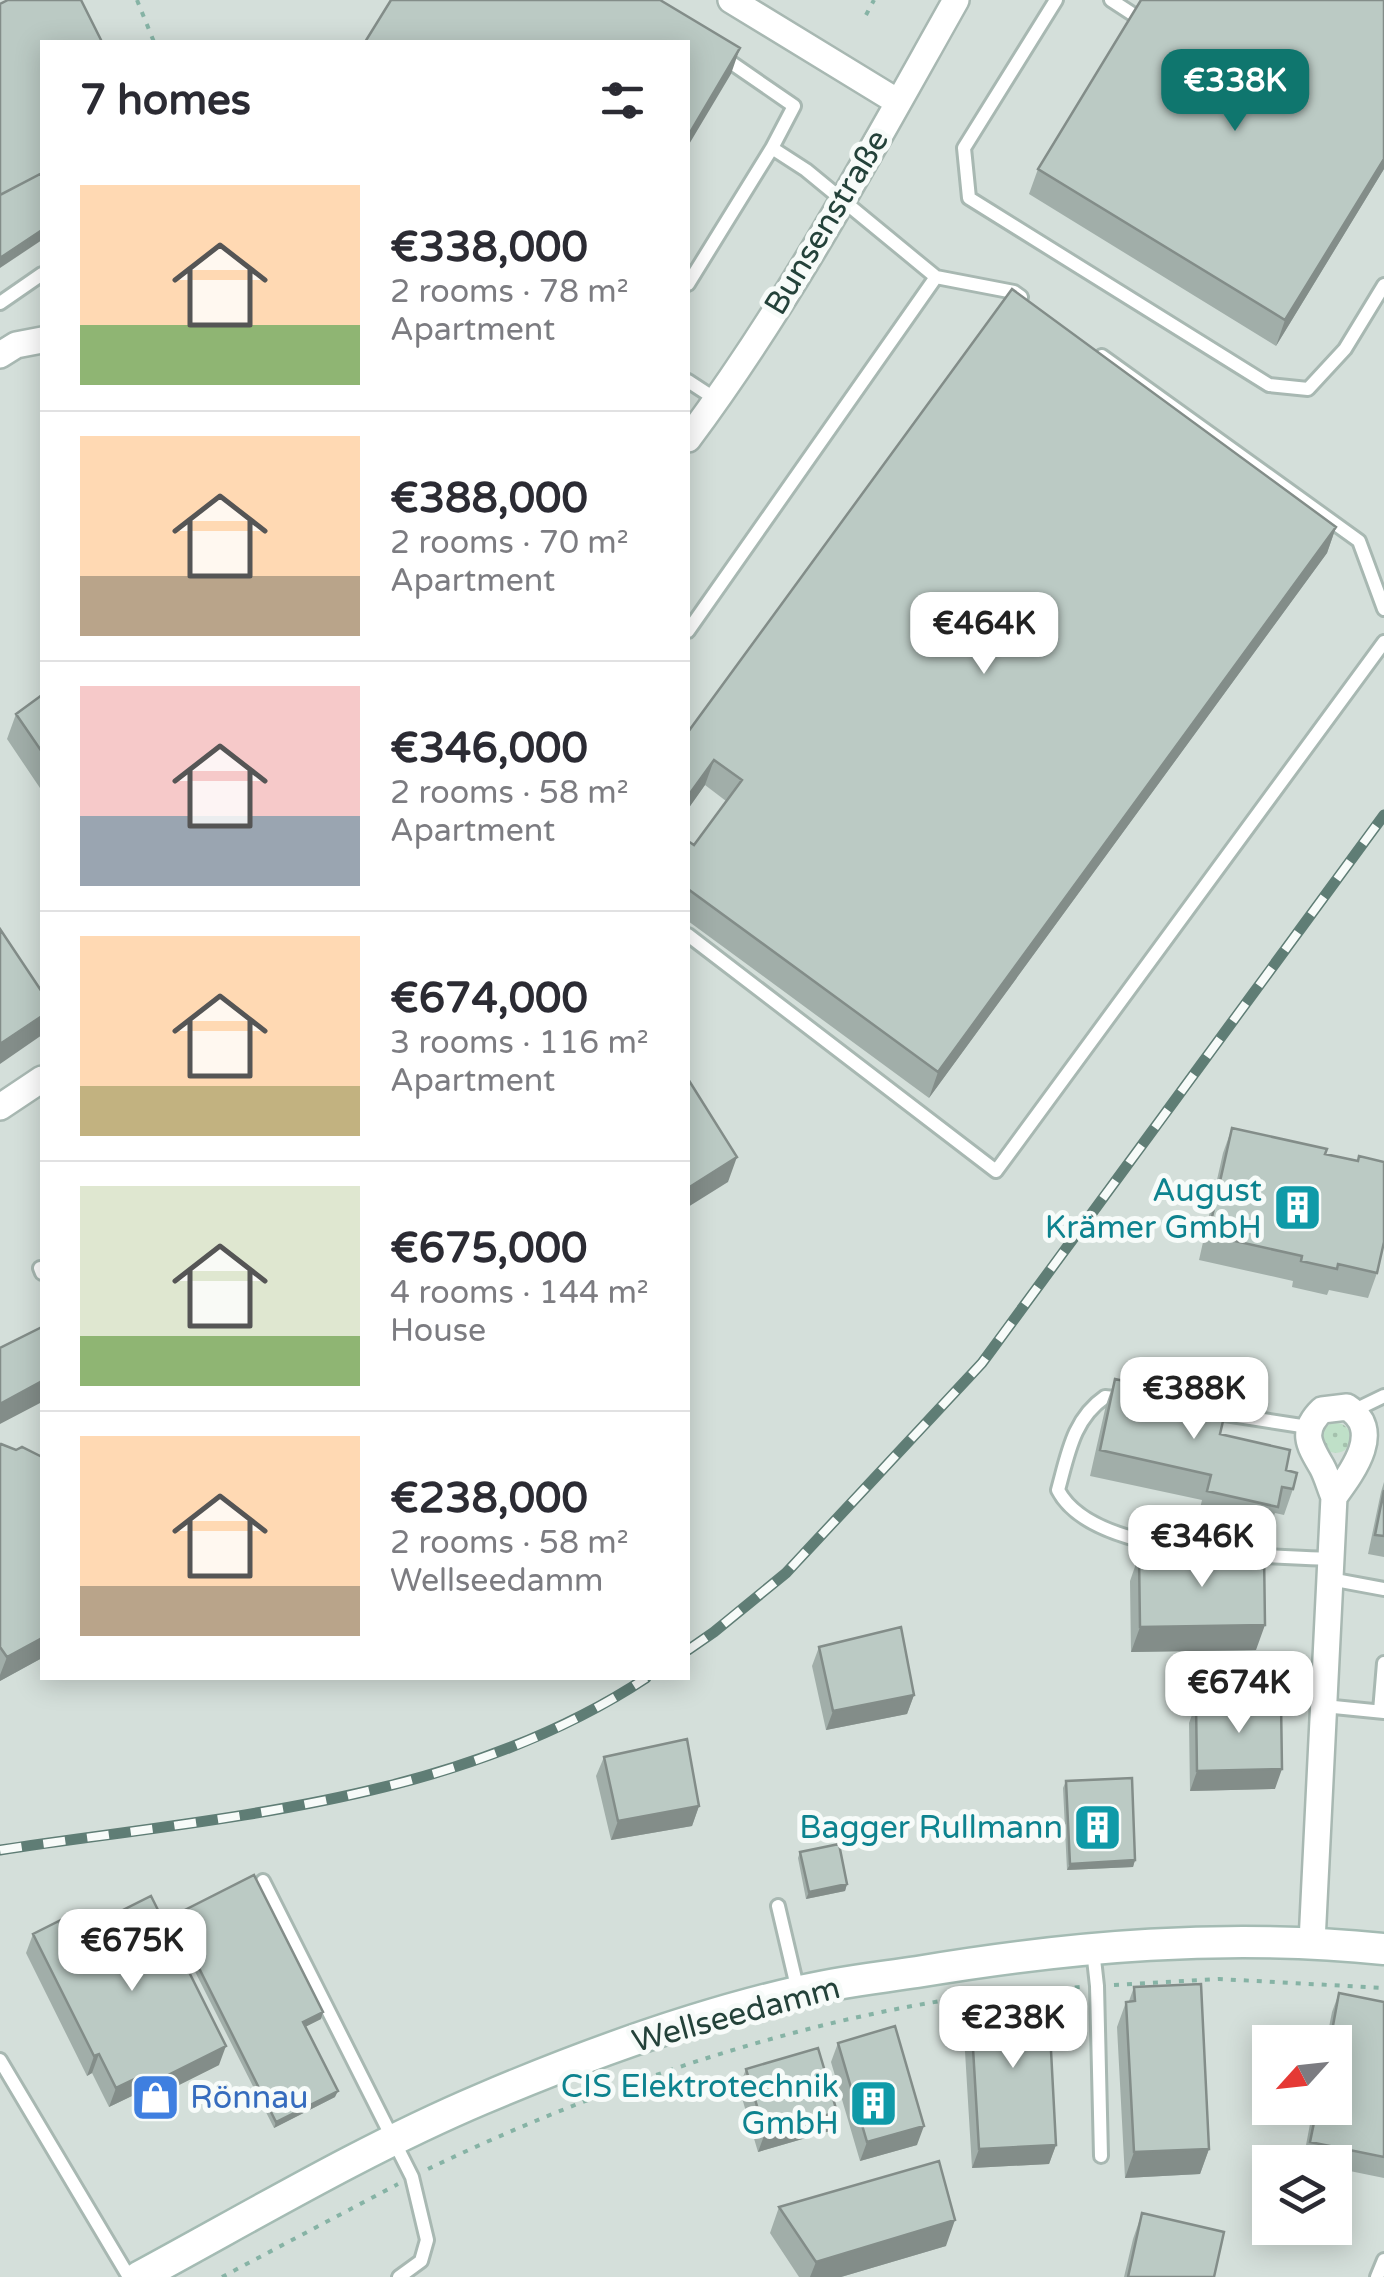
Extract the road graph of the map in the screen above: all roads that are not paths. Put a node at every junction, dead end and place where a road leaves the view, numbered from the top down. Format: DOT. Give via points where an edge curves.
graph roads {
  1 [pos="731,0"];
  2 [pos="956,0"];
  3 [pos="1056,0"];
  4 [pos="1112,0"];
  5 [pos="1137,17"];
  6 [pos="714,51"];
  7 [pos="898,102"];
  8 [pos="772,148"];
  9 [pos="842,201"];
  10 [pos="40,275"];
  11 [pos="936,277"];
  12 [pos="690,281"];
  13 [pos="1384,285"];
  14 [pos="0,303"];
  15 [pos="1030,303"];
  16 [pos="40,340"];
  17 [pos="1092,348"];
  18 [pos="1,352"];
  19 [pos="690,382"];
  20 [pos="717,400"];
  21 [pos="690,436"];
  22 [pos="1384,608"];
  23 [pos="690,628"];
  24 [pos="1384,642"];
  25 [pos="690,936"];
  26 [pos="40,1080"];
  27 [pos="0,1107"];
  28 [pos="1384,1396"];
  29 [pos="1142,1402"];
  30 [pos="1198,1410"];
  31 [pos="1354,1411"];
  32 [pos="1308,1427"];
  33 [pos="1334,1498"];
  34 [pos="1331,1569"];
  35 [pos="1384,1589"];
  36 [pos="1384,1663"];
  37 [pos="1324,1706"];
  38 [pos="1382,1712"];
  39 [pos="263,1881"];
  40 [pos="778,1906"];
  41 [pos="1312,1942"];
  42 [pos="1092,1948"];
  43 [pos="1384,1950"];
  44 [pos="798,1991"];
  45 [pos="0,2060"];
  46 [pos="394,2140"];
  47 [pos="1101,2156"];
  48 [pos="1384,2260"];
  49 [pos="129,2277"];
  50 [pos="139,2277"];
  51 [pos="399,2277"];
  52 [pos="1377,2277"];
  1 -- 7 [label="street"];
  2 -- 7 [label="street, Bunsenstraße"];
  3 -- 13 [label="lane" via="964,148 969,198 1268,385 1308,389 1345,349"];
  4 -- 5 [label="lane"];
  6 -- 8 [label="lane" via="794,106"];
  7 -- 9 [label="street, Bunsenstraße"];
  8 -- 9 [label="lane"];
  8 -- 12 [label="lane"];
  9 -- 11 [label="lane"];
  9 -- 20 [label="street, Bunsenstraße"];
  10 -- 14 [label="lane"];
  11 -- 15 [label="lane" via="1014,292"];
  11 -- 23 [label="lane"];
  16 -- 18 [label="street"];
  17 -- 22 [label="lane" via="1358,540"];
  19 -- 20 [label="lane"];
  20 -- 21 [label="street, Bunsenstraße"];
  24 -- 25 [label="lane" via="996,1171"];
  26 -- 27 [label="street"];
  28 -- 31 [label="lane"];
  29 -- 34 [label="lane" via="1105,1397 1090,1407 1073,1434 1058,1490 1067,1507 1085,1520 1187,1550"];
  30 -- 32 [label="lane"];
  31 -- 32 [label="street" via="1322,1410"];
  31 -- 33 [label="street" via="1369,1434 1367,1450"];
  32 -- 33 [label="street" via="1307,1443"];
  33 -- 34 [label="street"];
  34 -- 35 [label="lane"];
  34 -- 37 [label="street"];
  36 -- 38 [label="lane"];
  37 -- 38 [label="lane"];
  37 -- 41 [label="street"];
  39 -- 46 [label="lane"];
  40 -- 44 [label="lane"];
  41 -- 42 [label="main road, Wellseedamm"];
  41 -- 43 [label="main road, Wellseedamm"];
  42 -- 44 [label="main road, Wellseedamm"];
  42 -- 47 [label="lane"];
  44 -- 46 [label="main road, Wellseedamm" via="622,2043"];
  45 -- 49 [label="lane"];
  46 -- 50 [label="main road, Wellseedamm"];
  46 -- 51 [label="lane" via="412,2177 427,2240 420,2261"];
  48 -- 52 [label="lane"];
}
